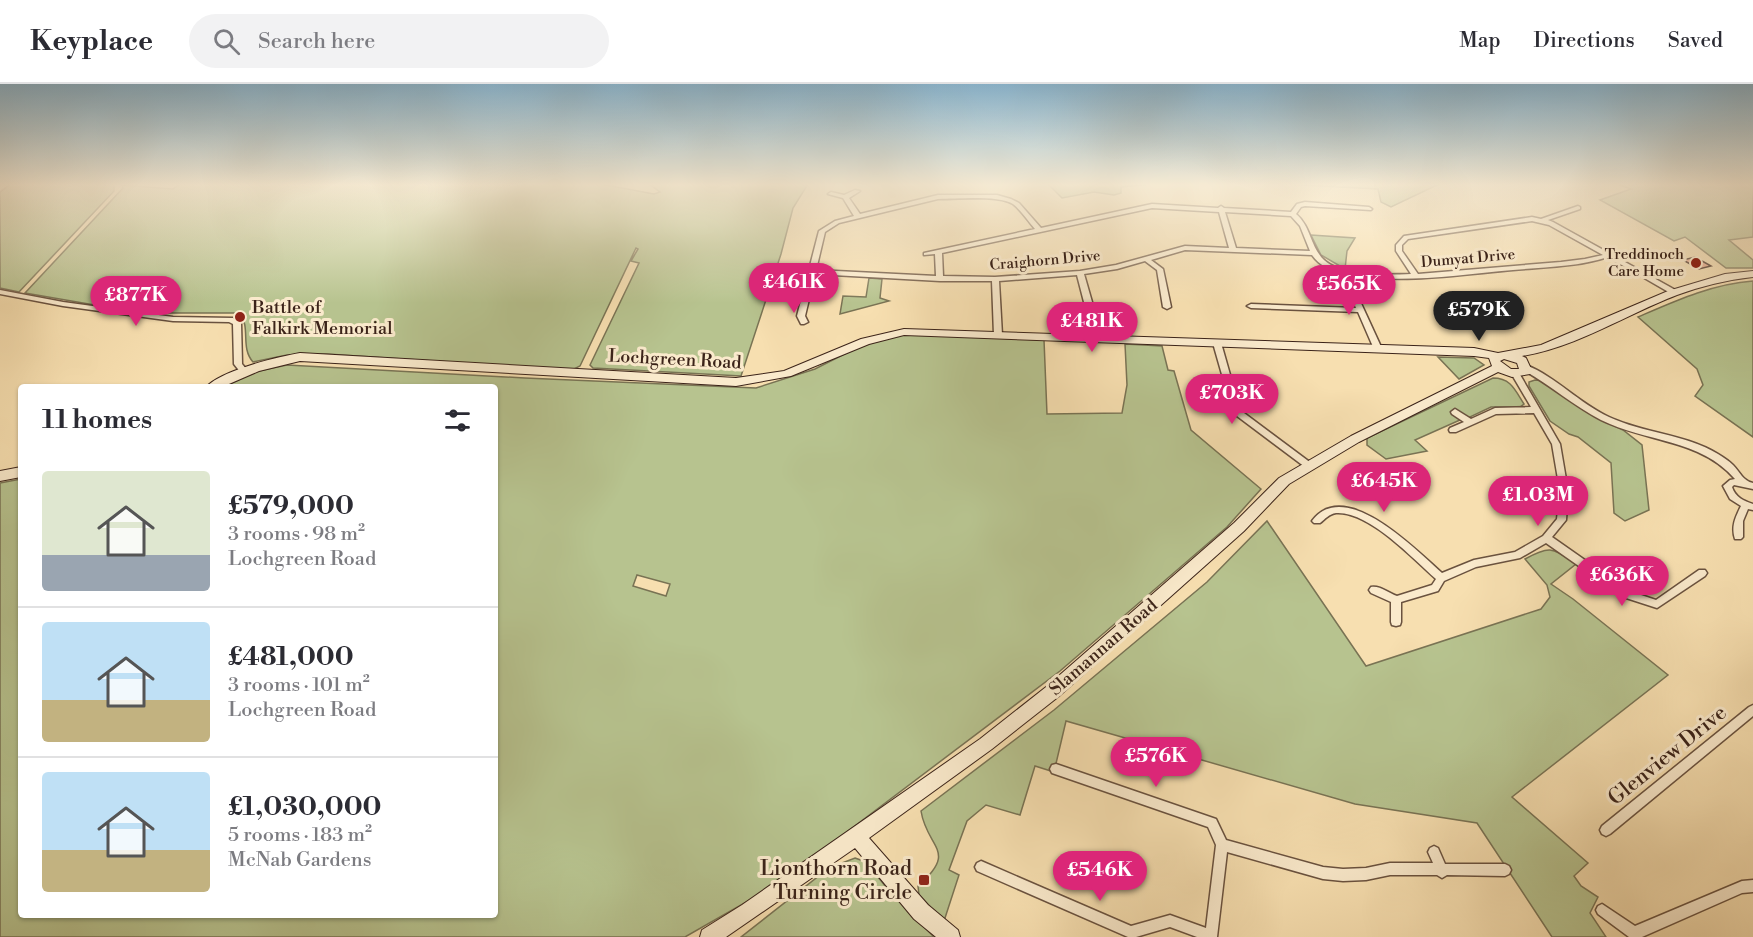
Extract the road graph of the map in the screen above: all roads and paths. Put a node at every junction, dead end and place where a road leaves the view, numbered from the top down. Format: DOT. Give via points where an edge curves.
graph roads {
  1 [pos="835,224"];
  2 [pos="1034,224"];
  3 [pos="1068,224"];
  4 [pos="1226,224"];
  5 [pos="1301,224"];
  6 [pos="1491,224"];
  7 [pos="1550,224"];
  8 [pos="1039,230"];
  9 [pos="1233,250"];
  10 [pos="938,251"];
  11 [pos="1313,253"];
  12 [pos="926,254"];
  13 [pos="1608,255"];
  14 [pos="1148,260"];
  15 [pos="813,272"];
  16 [pos="1080,273"];
  17 [pos="1344,273"];
  18 [pos="1753,274"];
  19 [pos="1416,276"];
  20 [pos="940,279"];
  21 [pos="995,279"];
  22 [pos="0,292"];
  23 [pos="1675,292"];
  24 [pos="1088,302"];
  25 [pos="1251,306"];
  26 [pos="1167,307"];
  27 [pos="1360,310"];
  28 [pos="814,320"];
  29 [pos="998,335"];
  30 [pos="1216,343"];
  31 [pos="1543,348"];
  32 [pos="1378,349"];
  33 [pos="1500,360"];
  34 [pos="1526,366"];
  35 [pos="244,371"];
  36 [pos="1515,373"];
  37 [pos="218,384"];
  38 [pos="1537,410"];
  39 [pos="1455,412"];
  40 [pos="1470,422"];
  41 [pos="1453,430"];
  42 [pos="1308,465"];
  43 [pos="18,473"];
  44 [pos="0,476"];
  45 [pos="1743,483"];
  46 [pos="1753,486"];
  47 [pos="1750,506"];
  48 [pos="1317,521"];
  49 [pos="1738,537"];
  50 [pos="1546,538"];
  51 [pos="1702,573"];
  52 [pos="1441,578"];
  53 [pos="1374,590"];
  54 [pos="1395,600"];
  55 [pos="1396,622"];
  56 [pos="1753,710"];
  57 [pos="1056,769"];
  58 [pos="1606,830"];
  59 [pos="857,837"];
  60 [pos="1222,845"];
  61 [pos="1434,852"];
  62 [pos="981,867"];
  63 [pos="1505,870"];
  64 [pos="1442,872"];
  65 [pos="1753,886"];
  66 [pos="1602,910"];
  67 [pos="1635,935"];
  68 [pos="709,937"];
  69 [pos="951,937"];
  70 [pos="1211,937"];
  1 -- 15 [label="street" via="822,231"];
  2 -- 8 [label="street"];
  3 -- 8 [label="street"];
  4 -- 9 [label="street"];
  5 -- 11 [label="street"];
  6 -- 19 [label="street" via="1401,240 1399,251"];
  7 -- 13 [label="street"];
  8 -- 10 [label="street"];
  9 -- 11 [label="street, Craighorn Drive"];
  9 -- 14 [label="street, Craighorn Drive" via="1185,248"];
  10 -- 12 [label="street"];
  10 -- 20 [label="street"];
  11 -- 17 [label="street, Dumyat Drive" via="1327,266"];
  13 -- 19 [label="street, Dumyat Drive" via="1579,262"];
  13 -- 23 [label="street"];
  14 -- 16 [label="street, Craighorn Drive"];
  14 -- 26 [label="street" via="1160,269"];
  15 -- 20 [label="street, Craighorn Drive"];
  15 -- 28 [label="street" via="801,316 805,325"];
  16 -- 21 [label="street, Craighorn Drive"];
  16 -- 24 [label="street"];
  17 -- 19 [label="street, Dumyat Drive"];
  17 -- 27 [label="street"];
  18 -- 23 [label="street, Slamannan Road" via="1716,279"];
  20 -- 21 [label="street, Craighorn Drive"];
  21 -- 29 [label="street"];
  22 -- 35 [label="street" via="173,319 230,320 237,323 238,364"];
  23 -- 31 [label="street, Slamannan Road"];
  25 -- 27 [label="street"];
  27 -- 32 [label="street"];
  29 -- 30 [label="street, Lochgreen Road"];
  29 -- 35 [label="street, Lochgreen Road" via="887,334 795,371 736,382 328,357 275,360"];
  30 -- 32 [label="street, Lochgreen Road"];
  30 -- 42 [label="street" via="1236,411"];
  31 -- 33 [label="street, Slamannan Road"];
  31 -- 34 [label="street, Slamannan Road"];
  32 -- 33 [label="street, Lochgreen Road" via="1456,352"];
  33 -- 34 [label="street"];
  33 -- 36 [label="street"];
  33 -- 42 [label="street, Slamannan Road"];
  34 -- 36 [label="street, Slamannan Road" via="1523,372"];
  34 -- 45 [label="street" via="1612,422 1708,453"];
  35 -- 37 [label="street, Lochgreen Road"];
  36 -- 38 [label="street"];
  38 -- 40 [label="street" via="1495,411"];
  38 -- 50 [label="street" via="1556,444 1564,491 1561,520"];
  39 -- 40 [label="street"];
  40 -- 41 [label="street"];
  42 -- 59 [label="street, Slamannan Road" via="1284,481 1239,527 1052,692"];
  43 -- 44 [label="street"];
  45 -- 46 [label="street"];
  45 -- 47 [label="street" via="1733,482 1727,486 1728,492"];
  47 -- 49 [label="street" via="1738,521"];
  48 -- 52 [label="street" via="1336,510 1359,513"];
  50 -- 51 [label="street" via="1626,594 1657,604"];
  50 -- 52 [label="street" via="1517,555 1474,564"];
  52 -- 54 [label="street" via="1435,588"];
  53 -- 54 [label="street"];
  54 -- 55 [label="street"];
  56 -- 58 [label="street, Glenview Drive"];
  57 -- 60 [label="street" via="1212,823"];
  59 -- 68 [label="street, Slamannan Road"];
  59 -- 69 [label="street" via="921,912"];
  60 -- 64 [label="street" via="1323,873 1366,874 1390,869"];
  60 -- 70 [label="street"];
  61 -- 64 [label="street"];
  62 -- 70 [label="street" via="1131,932 1170,921"];
  63 -- 64 [label="street"];
  65 -- 67 [label="street" via="1742,887"];
  66 -- 67 [label="street"];
}
